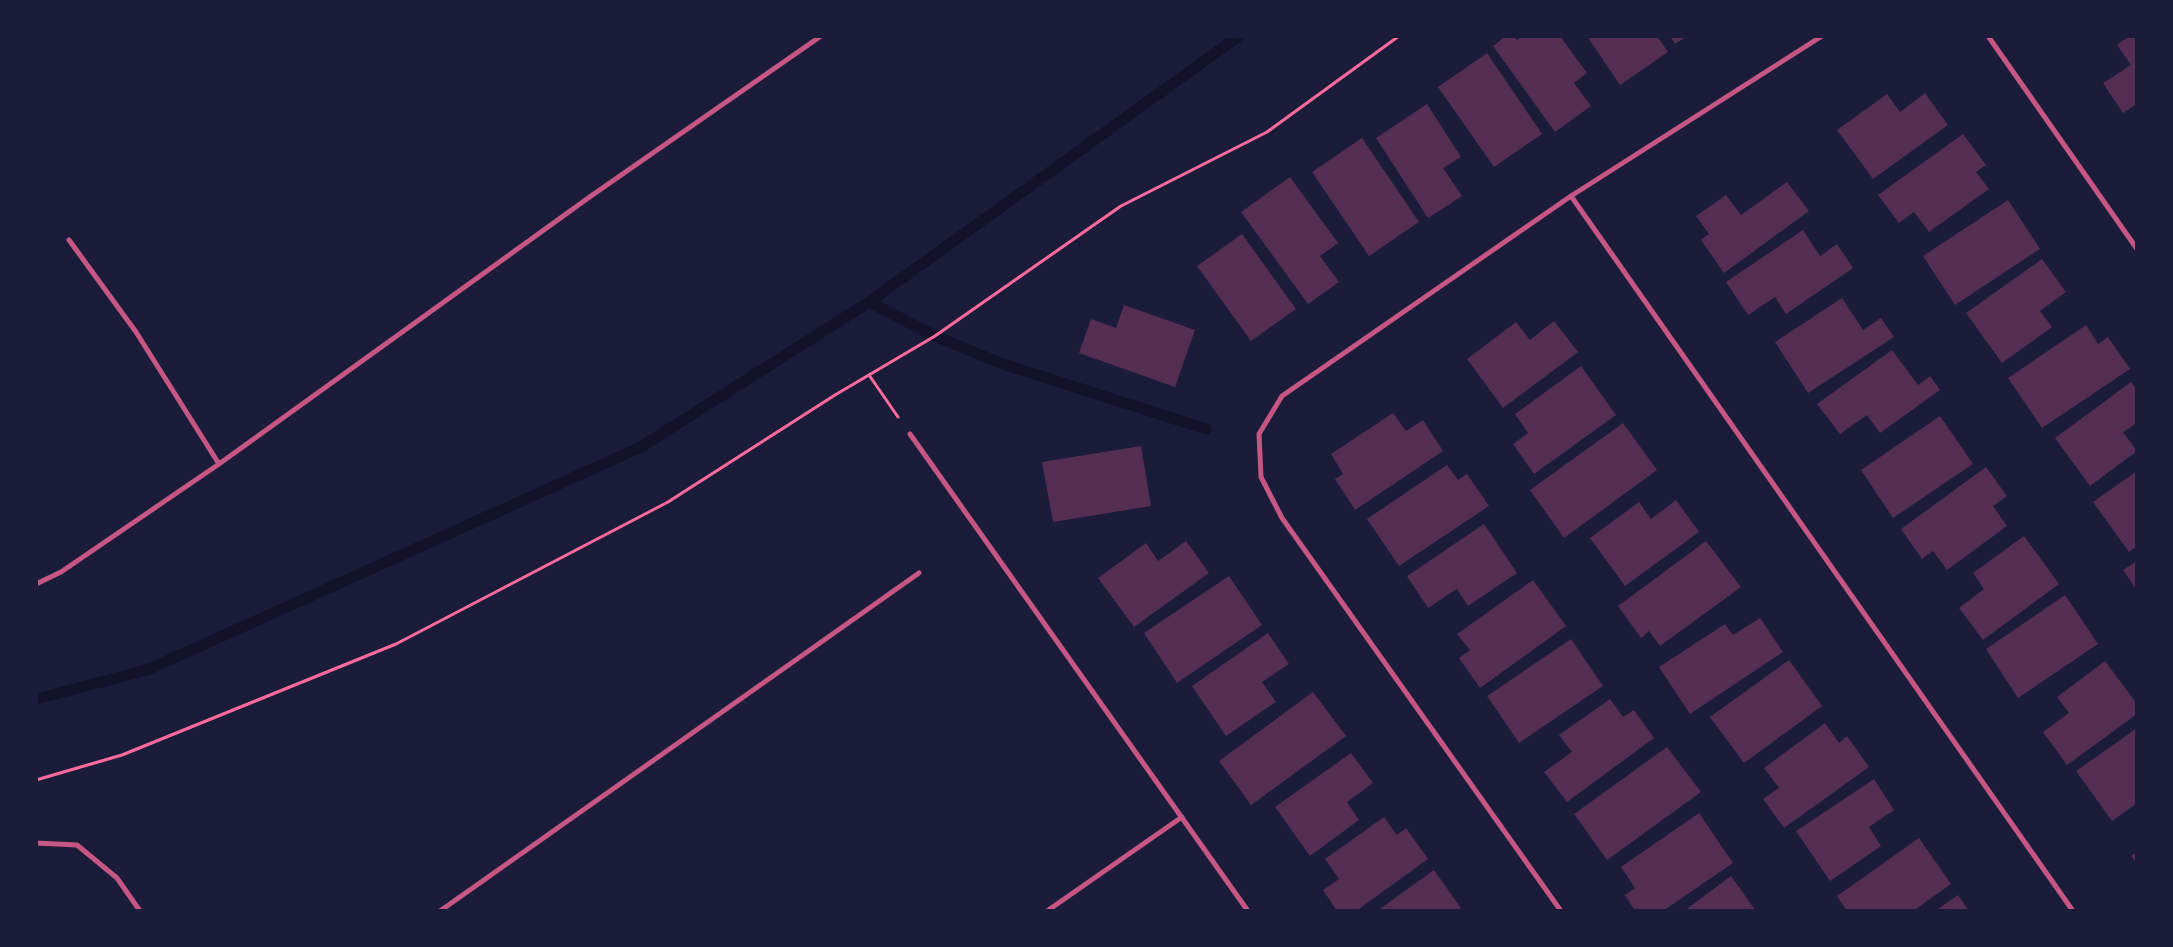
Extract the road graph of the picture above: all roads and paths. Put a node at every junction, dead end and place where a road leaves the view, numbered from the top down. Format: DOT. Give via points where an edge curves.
graph roads {
  1 [pos="821,36"];
  2 [pos="1399,36"];
  3 [pos="1822,36"];
  4 [pos="1988,36"];
  5 [pos="1571,196"];
  6 [pos="69,240"];
  7 [pos="2137,249"];
  8 [pos="869,375"];
  9 [pos="910,434"];
  10 [pos="219,464"];
  11 [pos="920,572"];
  12 [pos="36,584"];
  13 [pos="36,780"];
  14 [pos="1182,817"];
  15 [pos="36,843"];
  16 [pos="140,911"];
  17 [pos="440,911"];
  18 [pos="1047,911"];
  19 [pos="1248,911"];
  20 [pos="1560,911"];
  21 [pos="2073,911"];
  1 -- 10 [label="street"];
  2 -- 8 [label="path" via="1267,132 1121,206 935,336"];
  3 -- 5 [label="street"];
  4 -- 7 [label="street"];
  5 -- 20 [label="street" via="1282,396 1259,434 1261,477 1282,518"];
  5 -- 21 [label="street"];
  6 -- 10 [label="street" via="136,332"];
  8 -- 9 [label="path"];
  8 -- 13 [label="path" via="668,502 396,644 122,755"];
  9 -- 14 [label="street"];
  10 -- 12 [label="street" via="61,572"];
  11 -- 17 [label="street"];
  14 -- 18 [label="street"];
  14 -- 19 [label="street"];
  15 -- 16 [label="street" via="77,845 117,878"];
}
